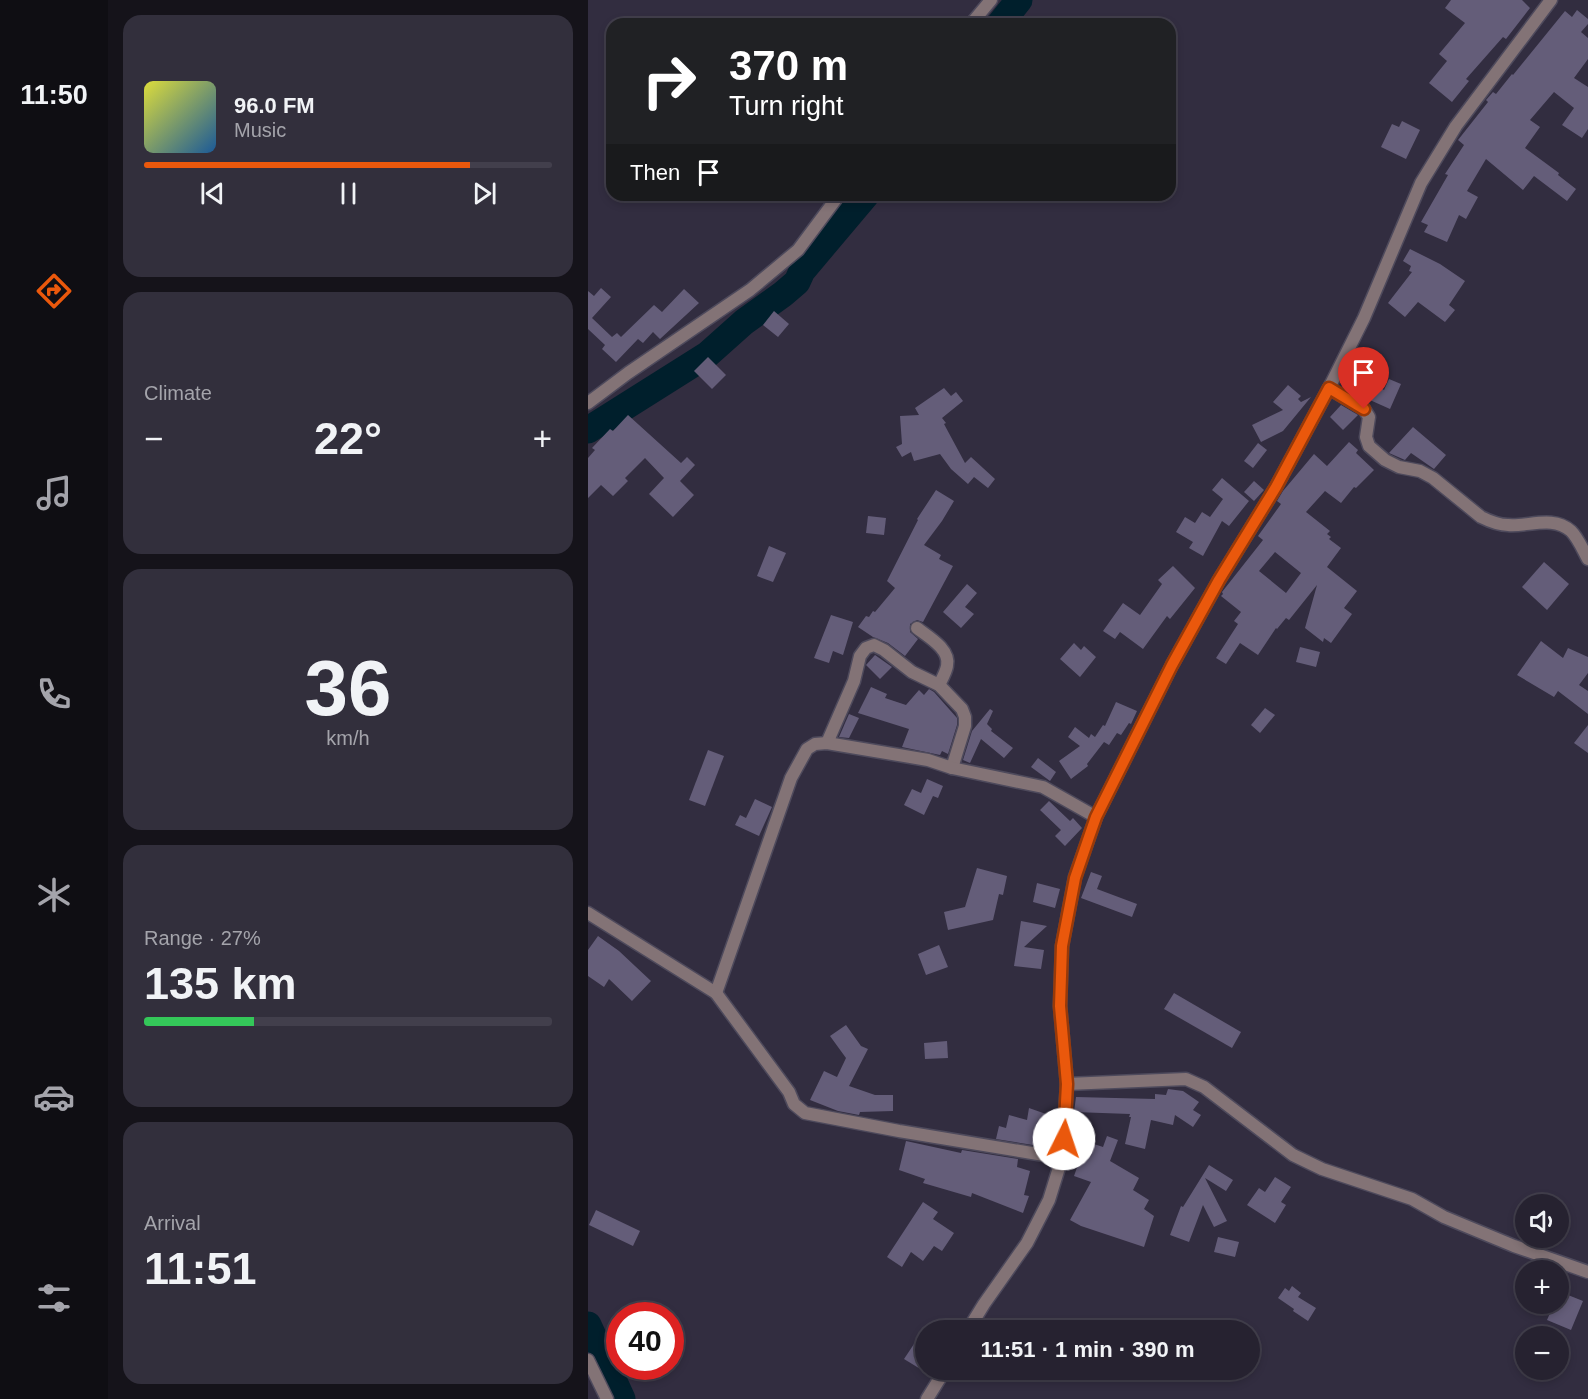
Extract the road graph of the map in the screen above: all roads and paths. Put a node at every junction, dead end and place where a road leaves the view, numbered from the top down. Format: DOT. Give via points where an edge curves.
graph roads {
  1 [pos="991,0"];
  2 [pos="1551,0"];
  3 [pos="976,18"];
  4 [pos="835,201"];
  5 [pos="1329,388"];
  6 [pos="588,403"];
  7 [pos="1588,559"];
  8 [pos="917,628"];
  9 [pos="939,684"];
  10 [pos="827,743"];
  11 [pos="952,768"];
  12 [pos="1096,817"];
  13 [pos="588,913"];
  14 [pos="716,993"];
  15 [pos="1067,1084"];
  16 [pos="1062,1158"];
  17 [pos="1588,1272"];
  18 [pos="974,1320"];
  19 [pos="588,1360"];
  20 [pos="939,1380"];
  21 [pos="607,1399"];
  22 [pos="927,1399"];
  1 -- 3 [label="street"];
  2 -- 5 [label="street" via="1456,126 1421,183 1364,318"];
  4 -- 6 [label="street" via="798,250 750,290"];
  5 -- 7 [label="street" via="1364,409 1369,417 1366,437 1370,446 1391,464 1425,473 1490,521 1564,526"];
  5 -- 12 [label="street" via="1172,665"];
  8 -- 9 [label="street" via="947,658 948,665"];
  9 -- 10 [label="street" via="912,672 874,645 866,648"];
  9 -- 11 [label="street" via="965,717"];
  10 -- 11 [label="street" via="928,760"];
  10 -- 14 [label="street" via="807,749 791,777"];
  11 -- 12 [label="street" via="1043,787"];
  12 -- 15 [label="street" via="1075,878 1062,946 1060,1006"];
  13 -- 14 [label="street"];
  14 -- 16 [label="street" via="794,1104 805,1113"];
  15 -- 16 [label="street"];
  15 -- 17 [label="street" via="1186,1078 1204,1087 1293,1155 1412,1198 1443,1217"];
  16 -- 18 [label="street" via="1049,1200 1027,1243"];
  19 -- 21 [label="street"];
  20 -- 22 [label="street"];
}
